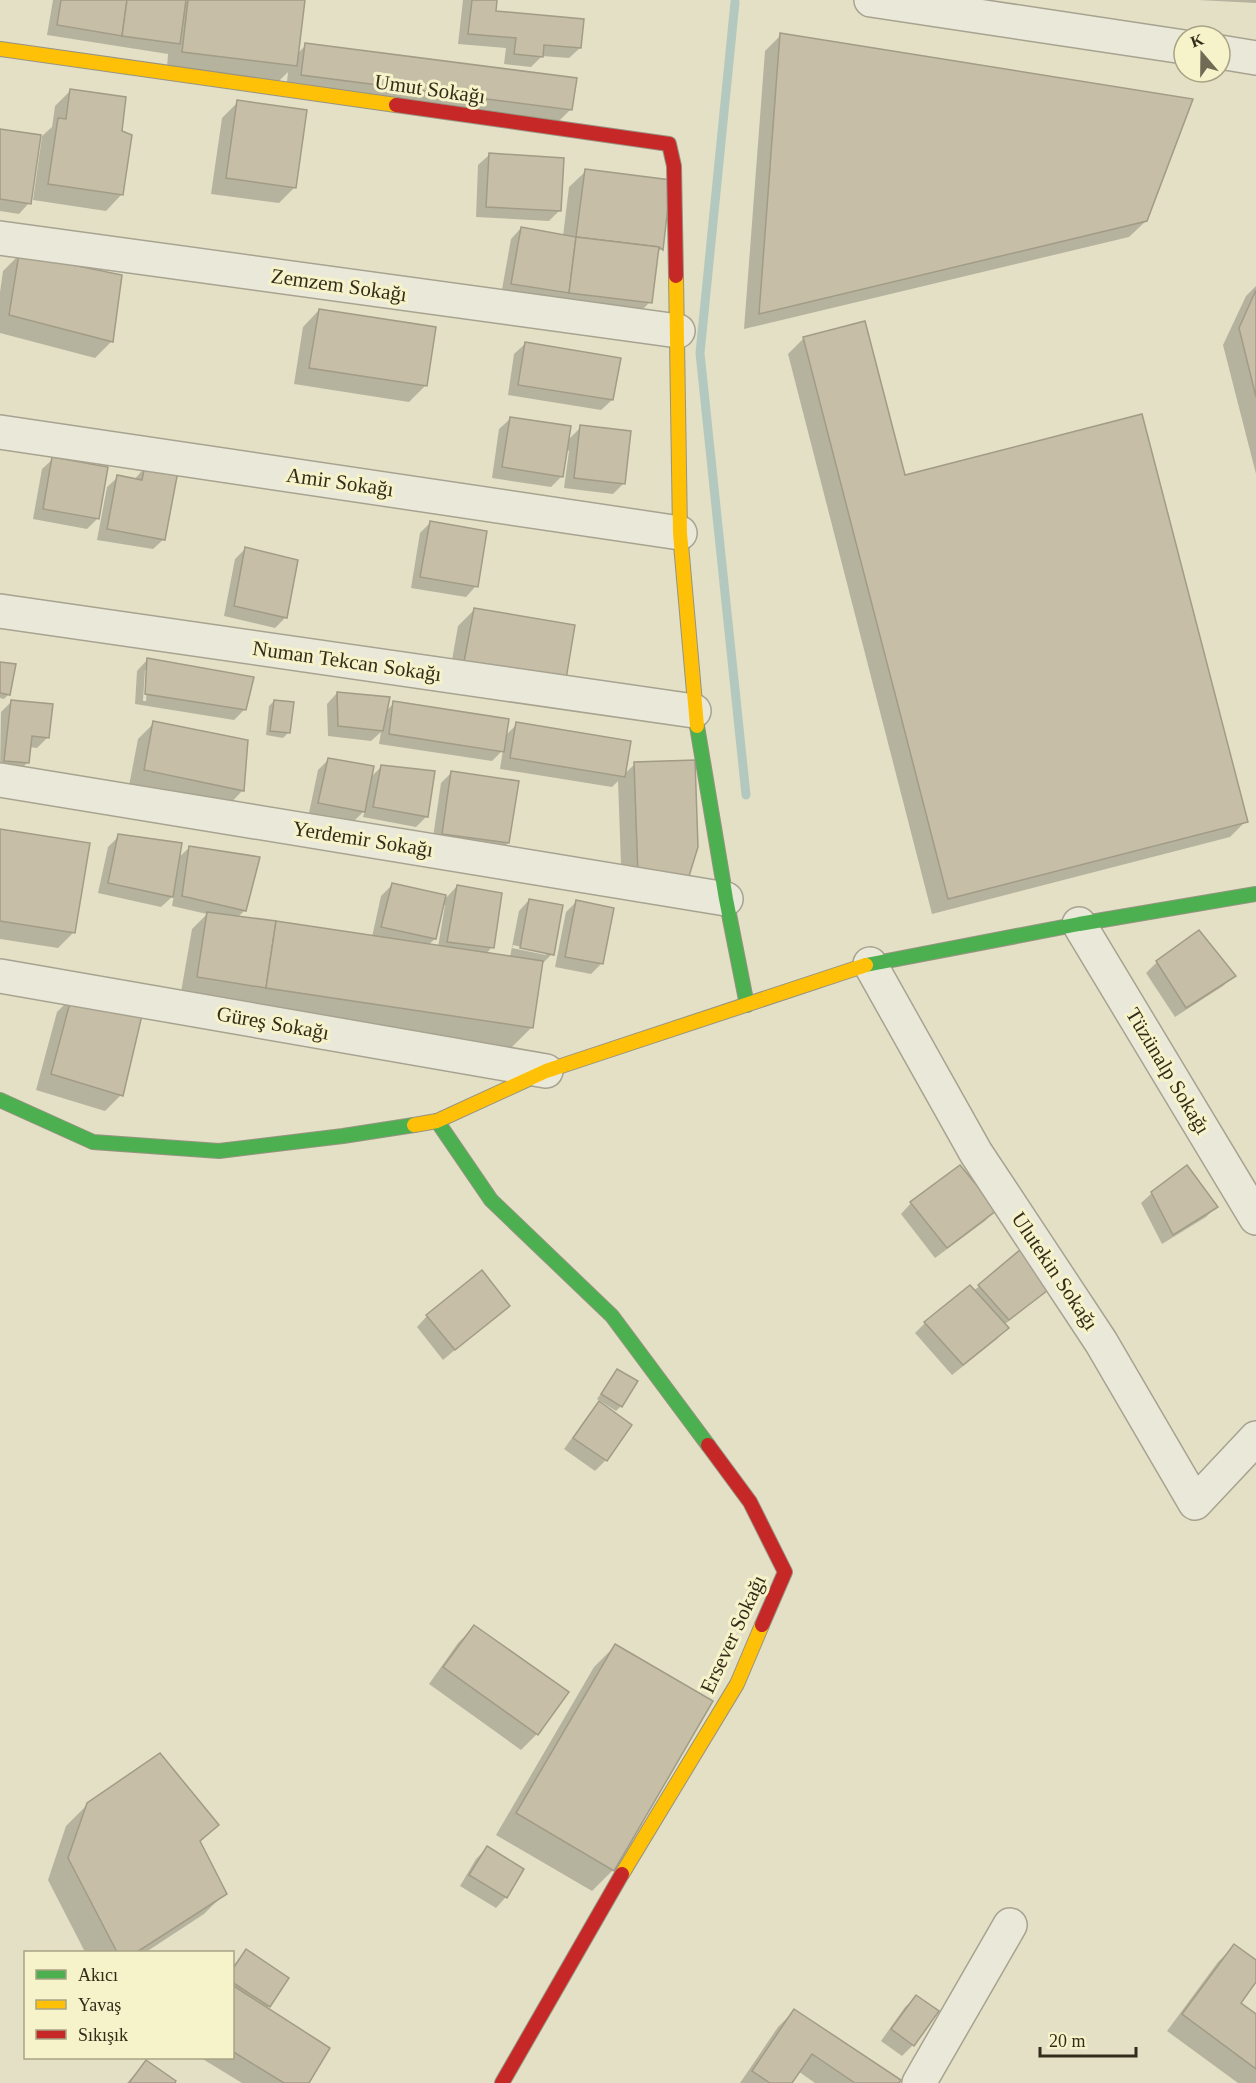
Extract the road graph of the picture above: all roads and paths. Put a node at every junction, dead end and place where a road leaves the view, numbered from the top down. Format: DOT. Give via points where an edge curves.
graph roads {
  1 [pos="871,0"];
  2 [pos="1172,45"];
  3 [pos="0,49"];
  4 [pos="1232,54"];
  5 [pos="1256,58"];
  6 [pos="0,238"];
  7 [pos="678,331"];
  8 [pos="0,432"];
  9 [pos="680,533"];
  10 [pos="0,611"];
  11 [pos="694,711"];
  12 [pos="0,780"];
  13 [pos="1256,894"];
  14 [pos="726,899"];
  15 [pos="1079,924"];
  16 [pos="870,964"];
  17 [pos="0,976"];
  18 [pos="747,1005"];
  19 [pos="546,1071"];
  20 [pos="0,1100"];
  21 [pos="437,1121"];
  22 [pos="1256,1218"];
  23 [pos="1256,1438"];
  24 [pos="1010,1926"];
  25 [pos="502,2083"];
  26 [pos="919,2083"];
  1 -- 2 [label="street"];
  3 -- 7 [label="street, Umut Sokağı" via="669,144 674,166"];
  4 -- 5 [label="street"];
  6 -- 7 [label="street, Zemzem Sokağı"];
  7 -- 9 [label="street"];
  8 -- 9 [label="street, Amir Sokağı"];
  9 -- 11 [label="street"];
  10 -- 11 [label="street, Numan Tekcan Sokağı"];
  11 -- 14 [label="street"];
  12 -- 14 [label="street, Yerdemir Sokağı"];
  13 -- 15 [label="street"];
  14 -- 18 [label="street"];
  15 -- 16 [label="street"];
  15 -- 22 [label="street, Tüzünalp Sokağı"];
  16 -- 18 [label="street"];
  16 -- 23 [label="street, Ulutekin Sokağı" via="976,1153 1101,1342 1195,1503"];
  17 -- 19 [label="street, Güreş Sokağı"];
  18 -- 19 [label="street"];
  19 -- 21 [label="street"];
  20 -- 21 [label="street" via="93,1142 219,1152"];
  21 -- 25 [label="street, Ersever Sokağı" via="491,1200 612,1316 750,1502 785,1572 737,1684 644,1835"];
  24 -- 26 [label="street"];
}
